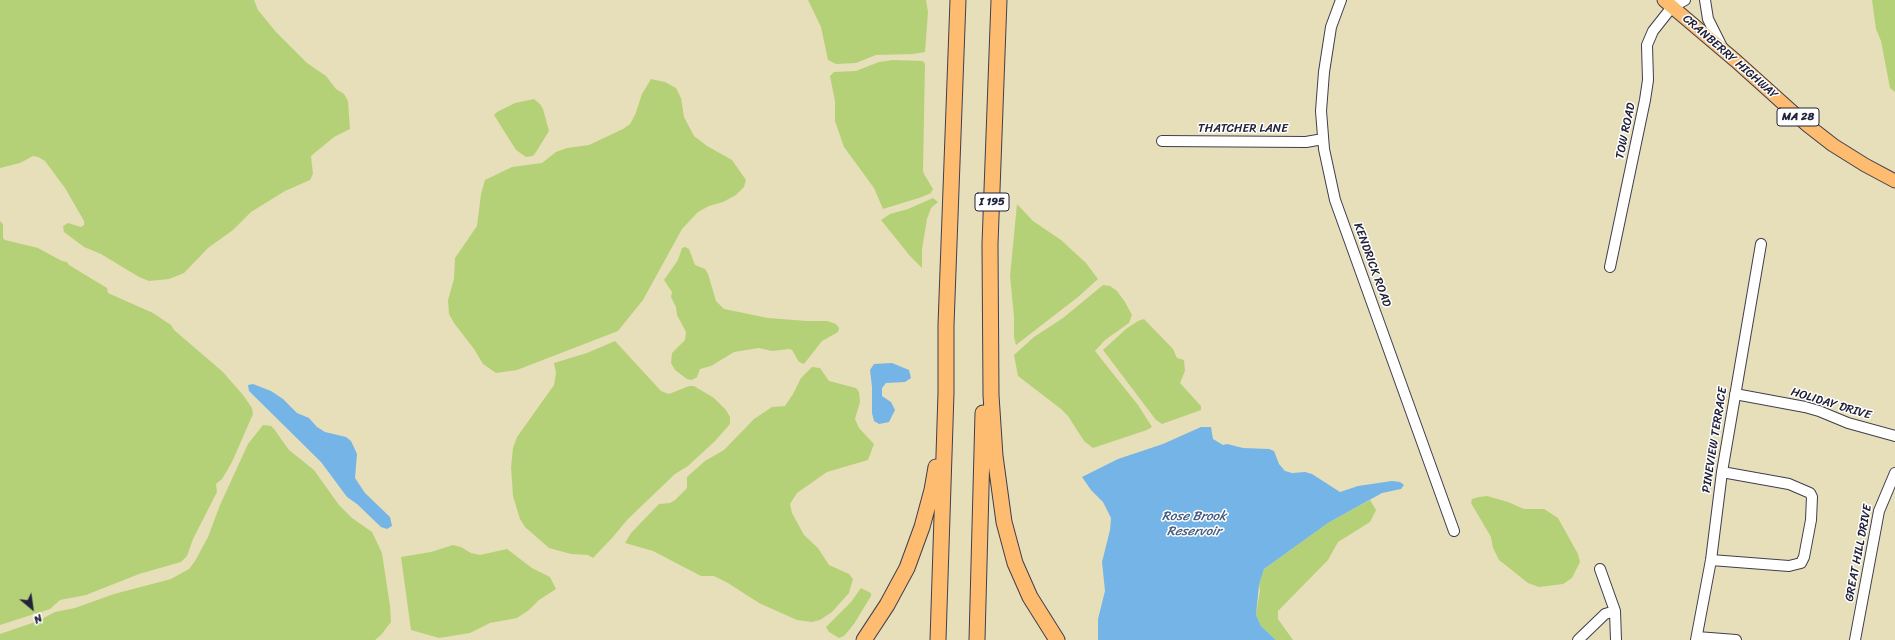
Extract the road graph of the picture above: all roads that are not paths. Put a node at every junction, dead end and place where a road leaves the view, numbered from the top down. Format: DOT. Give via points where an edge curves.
graph roads {
  1 [pos="952,0"];
  2 [pos="958,0"];
  3 [pos="999,0"];
  4 [pos="1007,0"];
  5 [pos="1341,0"];
  6 [pos="1685,0"];
  7 [pos="1704,0"];
  8 [pos="1670,2"];
  9 [pos="1724,51"];
  10 [pos="997,67"];
  11 [pos="955,82"];
  12 [pos="1323,139"];
  13 [pos="1162,141"];
  14 [pos="1895,181"];
  15 [pos="1761,244"];
  16 [pos="1610,267"];
  17 [pos="946,325"];
  18 [pos="990,336"];
  19 [pos="1735,394"];
  20 [pos="1895,436"];
  21 [pos="1722,472"];
  22 [pos="1895,473"];
  23 [pos="1454,531"];
  24 [pos="1710,560"];
  25 [pos="1600,569"];
  26 [pos="1615,611"];
  27 [pos="1697,639"];
  28 [pos="864,640"];
  29 [pos="938,640"];
  30 [pos="977,640"];
  31 [pos="1057,640"];
  32 [pos="1578,640"];
  33 [pos="1616,640"];
  34 [pos="1736,640"];
  35 [pos="1855,640"];
  1 -- 11 [label="highway"];
  2 -- 11 [label="highway"];
  3 -- 10 [label="highway, I 195"];
  4 -- 10 [label="highway"];
  5 -- 12 [label="street, KENDRICK ROAD" via="1331,27 1324,72 1321,111"];
  6 -- 8 [label="street"];
  7 -- 9 [label="street" via="1707,16"];
  8 -- 9 [label="main road, CRANBERRY HIGHWAY / MA 28"];
  8 -- 16 [label="street, TOW ROAD" via="1647,45 1648,80 1645,100"];
  9 -- 14 [label="main road, CRANBERRY HIGHWAY / MA 28" via="1833,145"];
  10 -- 18 [label="highway, I 195" via="990,244"];
  11 -- 17 [label="highway"];
  12 -- 13 [label="street, THATCHER LANE" via="1306,142"];
  12 -- 23 [label="street, KENDRICK ROAD" via="1335,200"];
  15 -- 19 [label="street, PINEVIEW TERRACE"];
  17 -- 28 [label="highway" via="938,452 929,502 907,568 888,605"];
  17 -- 29 [label="highway"];
  18 -- 30 [label="highway" via="984,394"];
  18 -- 31 [label="highway" via="995,456 1005,529 1014,562 1030,597"];
  19 -- 20 [label="street, HOLIDAY DRIVE" via="1804,407"];
  19 -- 21 [label="street, PINEVIEW TERRACE"];
  21 -- 24 [label="street, PINEVIEW TERRACE"];
  21 -- 24 [label="street" via="1789,484 1810,493 1811,520 1804,557 1800,563 1789,566"];
  22 -- 35 [label="street, GREAT HILL DRIVE" via="1879,511"];
  24 -- 27 [label="street, PINEVIEW TERRACE"];
  25 -- 26 [label="street"];
  26 -- 32 [label="street" via="1605,614"];
  26 -- 33 [label="street"];
  27 -- 34 [label="street"];
}
